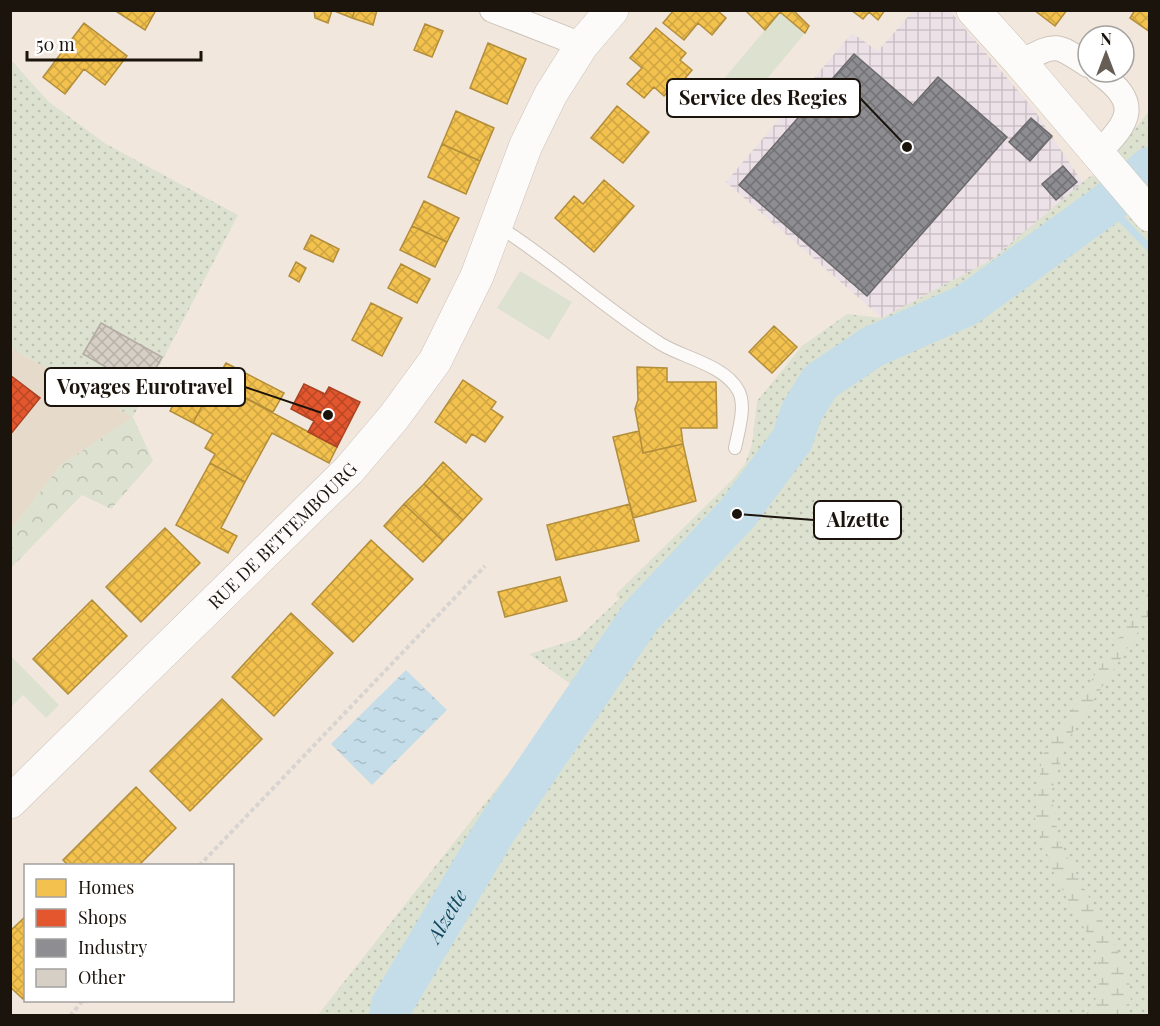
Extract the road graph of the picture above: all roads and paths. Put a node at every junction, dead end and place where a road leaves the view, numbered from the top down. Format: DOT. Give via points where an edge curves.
graph roads {
  1 [pos="492,10"];
  2 [pos="612,10"];
  3 [pos="973,10"];
  4 [pos="582,45"];
  5 [pos="1076,57"];
  6 [pos="1020,62"];
  7 [pos="1115,84"];
  8 [pos="1100,158"];
  9 [pos="1148,214"];
  10 [pos="498,226"];
  11 [pos="735,448"];
  12 [pos="485,566"];
  13 [pos="10,802"];
  14 [pos="201,864"];
  15 [pos="81,1002"];
  16 [pos="70,1016"];
  1 -- 4 [label="street"];
  2 -- 4 [label="main road, RUE DE BETTEMBOURG"];
  3 -- 6 [label="main road"];
  4 -- 10 [label="main road, RUE DE BETTEMBOURG" via="551,94 526,146"];
  5 -- 6 [label="street" via="1063,48 1050,47"];
  6 -- 8 [label="main road"];
  7 -- 8 [label="street" via="1124,97 1126,111 1123,124"];
  8 -- 9 [label="main road"];
  10 -- 11 [label="lane" via="661,344 726,376 739,391 741,409"];
  10 -- 13 [label="main road, RUE DE BETTEMBOURG" via="435,361 394,417 349,470"];
  12 -- 14 [label="path"];
  15 -- 16 [label="path"];
}
